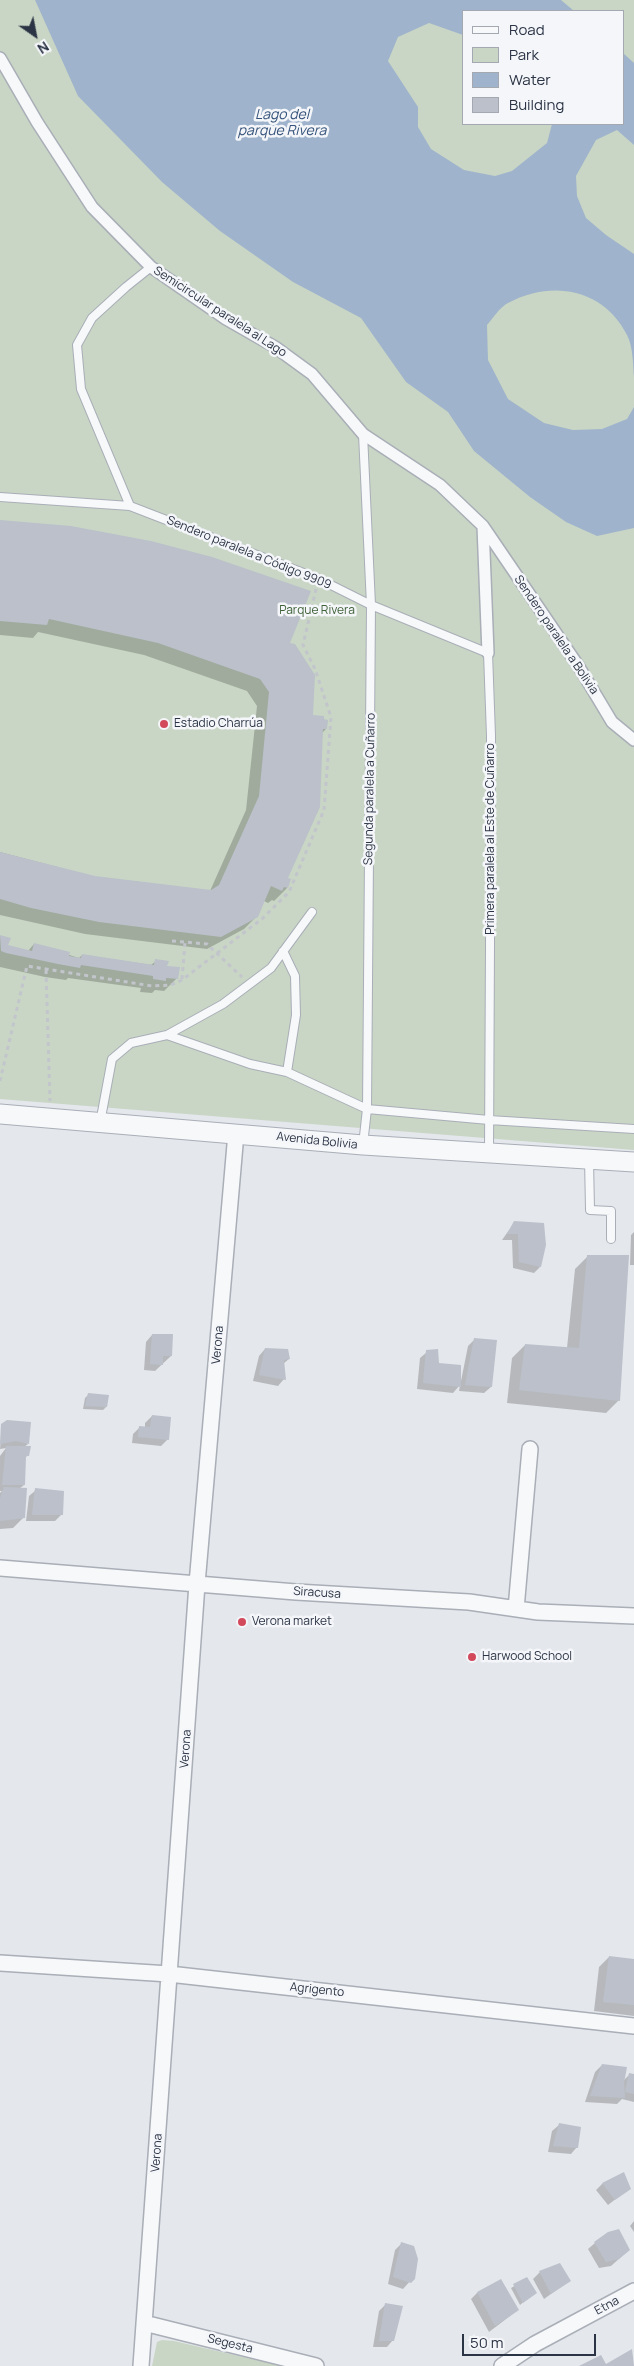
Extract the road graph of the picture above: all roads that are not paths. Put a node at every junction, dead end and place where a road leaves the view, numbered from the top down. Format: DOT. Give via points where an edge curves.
graph roads {
  1 [pos="0,58"];
  2 [pos="151,267"];
  3 [pos="363,434"];
  4 [pos="0,497"];
  5 [pos="130,506"];
  6 [pos="483,526"];
  7 [pos="371,605"];
  8 [pos="488,653"];
  9 [pos="634,740"];
  10 [pos="312,912"];
  11 [pos="283,951"];
  12 [pos="166,1035"];
  13 [pos="287,1072"];
  14 [pos="367,1109"];
  15 [pos="0,1114"];
  16 [pos="489,1120"];
  17 [pos="100,1123"];
  18 [pos="634,1129"];
  19 [pos="236,1133"];
  20 [pos="363,1145"];
  21 [pos="489,1152"];
  22 [pos="589,1159"];
  23 [pos="634,1162"];
  24 [pos="611,1239"];
  25 [pos="530,1449"];
  26 [pos="0,1568"];
  27 [pos="197,1584"];
  28 [pos="516,1609"];
  29 [pos="634,1616"];
  30 [pos="0,1963"];
  31 [pos="169,1974"];
  32 [pos="634,2026"];
  33 [pos="634,2291"];
  34 [pos="144,2323"];
  35 [pos="141,2366"];
  36 [pos="316,2366"];
  37 [pos="502,2366"];
  1 -- 2 [label="street, Semicircular paralela al Lago" via="92,207"];
  2 -- 3 [label="street, Semicircular paralela al Lago" via="312,374"];
  2 -- 5 [label="lane" via="92,318 77,345 81,389"];
  3 -- 6 [label="street, Semicircular paralela al Lago" via="440,485"];
  3 -- 7 [label="lane, Segunda paralela a Cuñarro"];
  4 -- 5 [label="lane, Sendero paralela a Código 9909"];
  5 -- 7 [label="lane, Sendero paralela a Código 9909" via="319,579"];
  6 -- 8 [label="street, Primera paralela al Este de Cuñarro"];
  6 -- 9 [label="street, Sendero paralela a Bolivia" via="579,667 612,722"];
  7 -- 8 [label="lane, Sendero paralela a Código 9909"];
  7 -- 14 [label="lane, Segunda paralela a Cuñarro"];
  8 -- 16 [label="lane, Primera paralela al Este de Cuñarro" via="492,736"];
  10 -- 11 [label="lane"];
  11 -- 12 [label="lane" via="271,968 223,1004"];
  11 -- 13 [label="lane" via="295,976 296,1015"];
  12 -- 13 [label="lane" via="250,1064"];
  12 -- 17 [label="lane" via="131,1043 112,1060"];
  13 -- 14 [label="lane"];
  14 -- 16 [label="lane"];
  14 -- 20 [label="lane, Segunda paralela a Cuñarro"];
  15 -- 17 [label="street, Avenida Bolivia"];
  16 -- 18 [label="lane"];
  16 -- 21 [label="lane, Primera paralela al Este de Cuñarro"];
  17 -- 19 [label="street, Avenida Bolivia"];
  19 -- 20 [label="street, Avenida Bolivia"];
  19 -- 27 [label="street, Verona"];
  20 -- 21 [label="street, Avenida Bolivia"];
  21 -- 22 [label="street, Avenida Bolivia"];
  22 -- 23 [label="street, Avenida Bolivia"];
  22 -- 24 [label="lane" via="590,1210 611,1211"];
  25 -- 28 [label="street"];
  26 -- 27 [label="street, Siracusa"];
  27 -- 28 [label="street, Siracusa" via="469,1602"];
  27 -- 31 [label="street, Verona"];
  28 -- 29 [label="street, Siracusa"];
  30 -- 31 [label="street, Agrigento"];
  31 -- 32 [label="street, Agrigento"];
  31 -- 34 [label="street, Verona"];
  33 -- 37 [label="street, Etna" via="535,2344"];
  34 -- 35 [label="street, Verona"];
  34 -- 36 [label="street, Segesta"];
}
